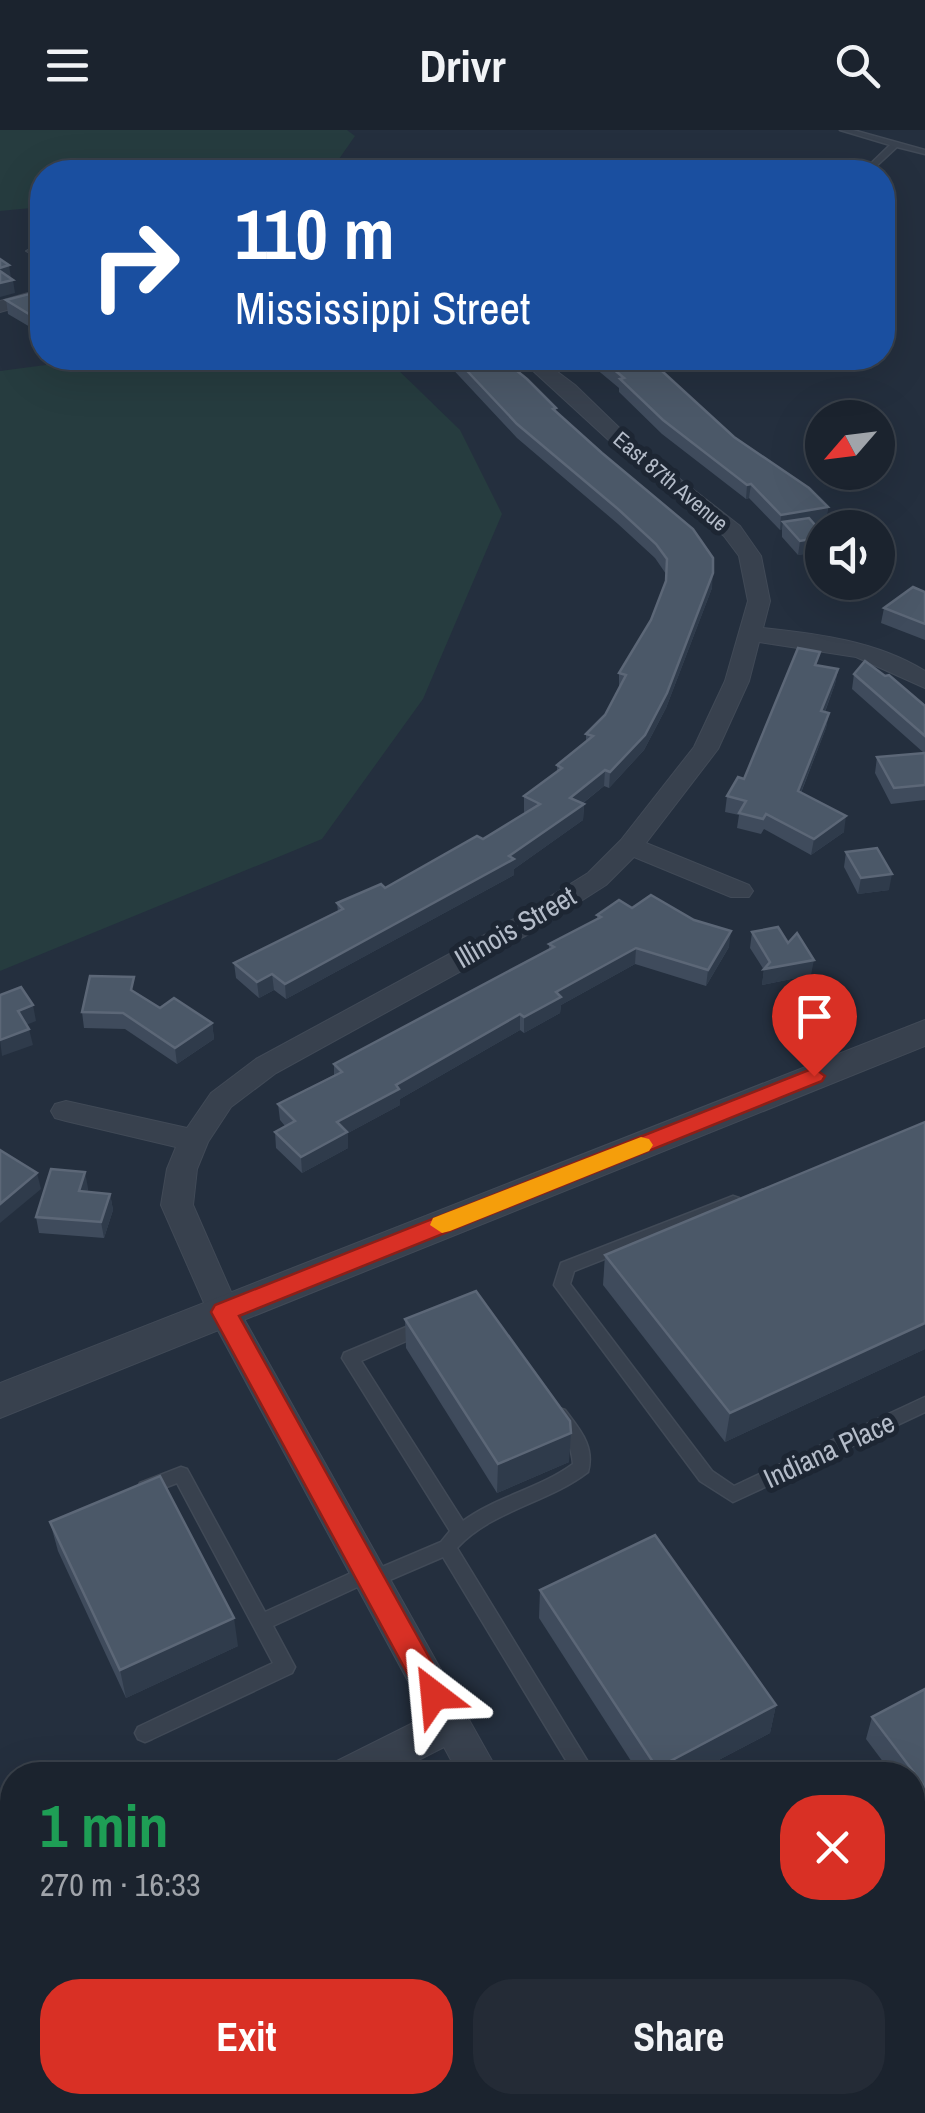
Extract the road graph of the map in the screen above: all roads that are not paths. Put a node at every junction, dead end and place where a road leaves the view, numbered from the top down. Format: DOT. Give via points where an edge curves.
graph roads {
  1 [pos="844,130"];
  2 [pos="894,145"];
  3 [pos="925,152"];
  4 [pos="878,160"];
  5 [pos="30,298"];
  6 [pos="0,307"];
  7 [pos="543,370"];
  8 [pos="753,634"];
  9 [pos="925,681"];
  10 [pos="630,846"];
  11 [pos="740,892"];
  12 [pos="925,1032"];
  13 [pos="66,1110"];
  14 [pos="194,1140"];
  15 [pos="746,1197"];
  16 [pos="224,1312"];
  17 [pos="440,1318"];
  18 [pos="545,1396"];
  19 [pos="0,1401"];
  20 [pos="925,1404"];
  21 [pos="126,1497"];
  22 [pos="453,1538"];
  23 [pos="369,1577"];
  24 [pos="261,1623"];
  25 [pos="450,1724"];
  26 [pos="145,1734"];
  27 [pos="375,1762"];
  28 [pos="472,1762"];
  29 [pos="579,1762"];
  1 -- 2 [label="lane"];
  2 -- 3 [label="lane"];
  2 -- 4 [label="lane"];
  5 -- 6 [label="street"];
  7 -- 8 [label="street, East 87th Avenue" via="732,531 754,568 759,601"];
  8 -- 9 [label="street" via="862,653"];
  8 -- 10 [label="street, Illinois Street" via="706,750"];
  10 -- 11 [label="street"];
  10 -- 14 [label="street, Illinois Street" via="596,879 524,925 266,1066 222,1100"];
  12 -- 16 [label="street"];
  13 -- 14 [label="street"];
  14 -- 16 [label="street, Illinois Street" via="177,1206"];
  15 -- 20 [label="lane, Indiana Place" via="567,1268 562,1284 706,1476 733,1495"];
  16 -- 19 [label="street"];
  16 -- 23 [label="street, Illinois Street"];
  17 -- 22 [label="lane" via="350,1358"];
  18 -- 22 [label="lane" via="580,1443 582,1467"];
  21 -- 24 [label="lane" via="180,1474"];
  22 -- 23 [label="lane"];
  22 -- 29 [label="lane"];
  23 -- 24 [label="lane"];
  23 -- 25 [label="street, Illinois Street"];
  24 -- 26 [label="lane" via="285,1667"];
  25 -- 27 [label="street"];
  25 -- 28 [label="street, Illinois Street"];
}
